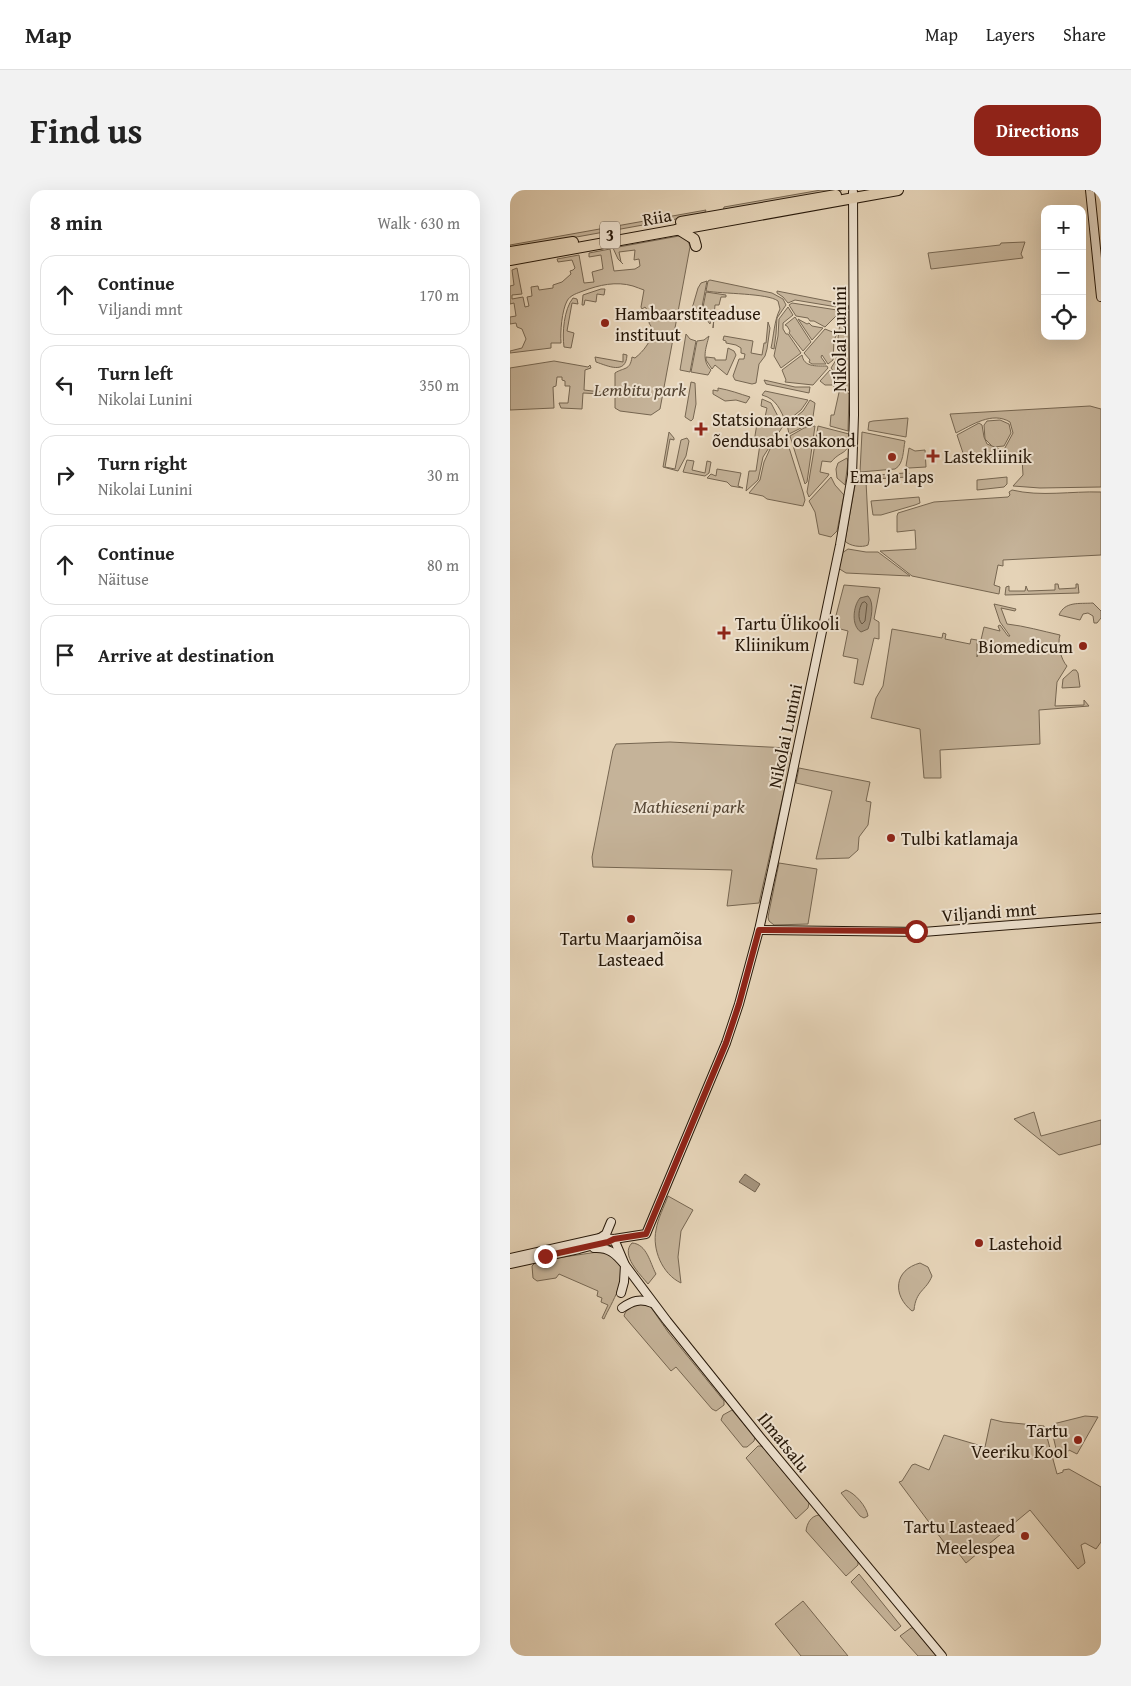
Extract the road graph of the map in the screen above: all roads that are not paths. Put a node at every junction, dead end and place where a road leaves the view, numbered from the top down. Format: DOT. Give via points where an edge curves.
graph roads {
  1 [pos="898,190"];
  2 [pos="1090,190"];
  3 [pos="857,194"];
  4 [pos="678,229"];
  5 [pos="696,246"];
  6 [pos="510,252"];
  7 [pos="510,260"];
  8 [pos="1101,297"];
  9 [pos="1101,918"];
  10 [pos="759,930"];
  11 [pos="611,1222"];
  12 [pos="600,1238"];
  13 [pos="614,1239"];
  14 [pos="580,1249"];
  15 [pos="510,1258"];
  16 [pos="510,1264"];
  17 [pos="625,1265"];
  18 [pos="621,1293"];
  19 [pos="654,1305"];
  20 [pos="622,1308"];
  21 [pos="942,1656"];
  1 -- 3 [label="highway, Riia / 3"];
  2 -- 8 [label="street"];
  3 -- 4 [label="highway, Riia / 3"];
  3 -- 6 [label="highway, Riia / 3" via="790,202"];
  3 -- 10 [label="street, Nikolai Lunini" via="852,475"];
  4 -- 5 [label="highway" via="694,238"];
  4 -- 7 [label="highway, Riia / 3"];
  9 -- 10 [label="street, Viljandi mnt" via="923,932"];
  10 -- 13 [label="street, Nikolai Lunini" via="726,1043 646,1234"];
  11 -- 12 [label="street" via="606,1234"];
  12 -- 13 [label="street"];
  12 -- 15 [label="street"];
  13 -- 14 [label="street"];
  13 -- 17 [label="street, Ilmatsalu"];
  14 -- 16 [label="street"];
  14 -- 17 [label="street" via="611,1250"];
  17 -- 18 [label="street"];
  17 -- 19 [label="street, Ilmatsalu"];
  19 -- 20 [label="street" via="638,1300"];
  19 -- 21 [label="street, Ilmatsalu"];
}
